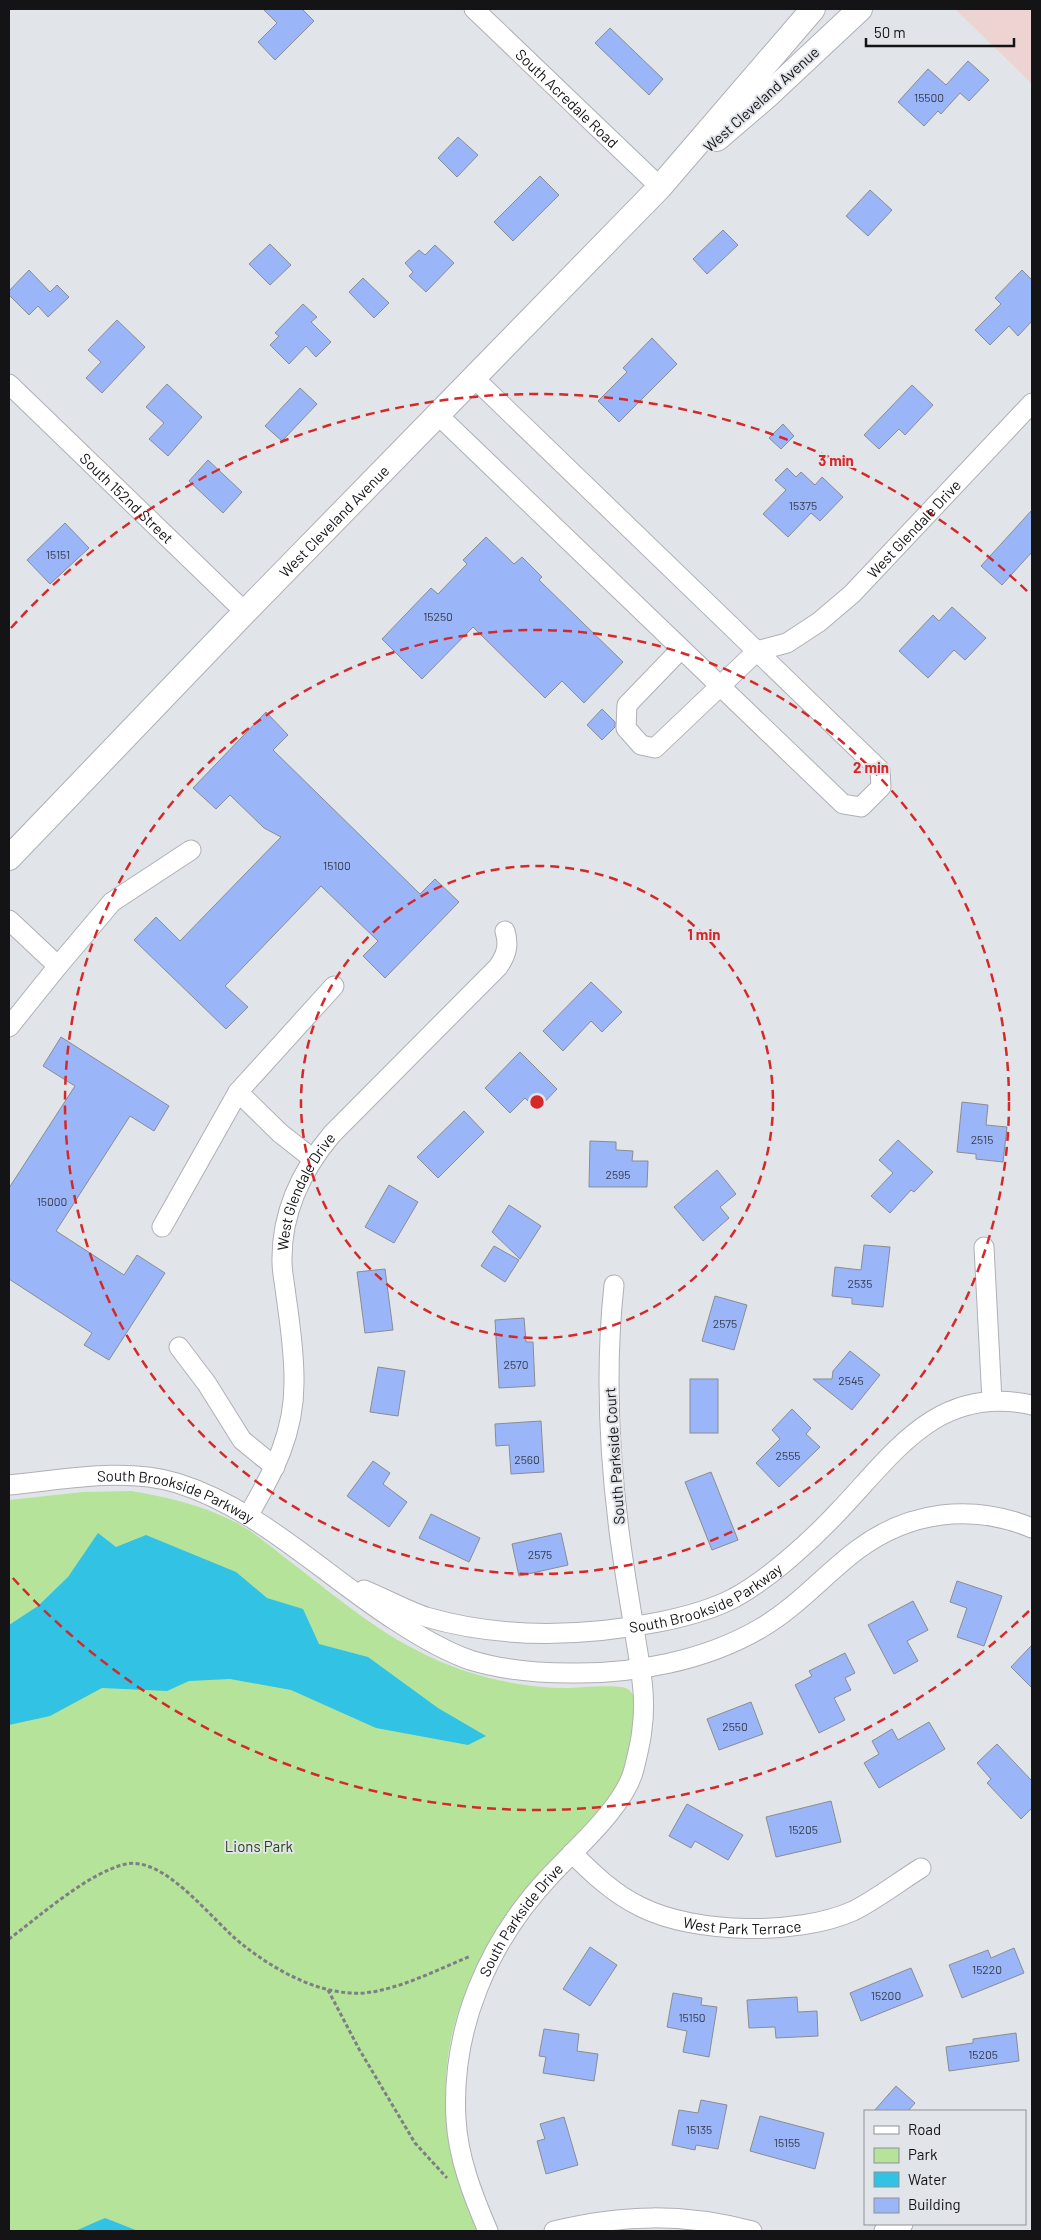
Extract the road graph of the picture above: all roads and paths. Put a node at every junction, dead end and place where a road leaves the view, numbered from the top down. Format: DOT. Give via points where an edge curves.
graph roads {
  1 [pos="474,9"];
  2 [pos="813,9"];
  3 [pos="860,9"];
  4 [pos="660,187"];
  5 [pos="474,378"];
  6 [pos="9,384"];
  7 [pos="1032,403"];
  8 [pos="438,414"];
  9 [pos="245,612"];
  10 [pos="682,649"];
  11 [pos="756,651"];
  12 [pos="719,685"];
  13 [pos="192,850"];
  14 [pos="9,858"];
  15 [pos="9,920"];
  16 [pos="505,931"];
  17 [pos="58,966"];
  18 [pos="334,986"];
  19 [pos="9,1027"];
  20 [pos="238,1092"];
  21 [pos="313,1159"];
  22 [pos="162,1227"];
  23 [pos="984,1246"];
  24 [pos="614,1285"];
  25 [pos="178,1347"];
  26 [pos="992,1402"];
  27 [pos="1032,1404"];
  28 [pos="276,1467"];
  29 [pos="9,1485"];
  30 [pos="248,1516"];
  31 [pos="1032,1528"];
  32 [pos="326,1571"];
  33 [pos="633,1627"];
  34 [pos="641,1668"];
  35 [pos="572,1853"];
  36 [pos="921,1868"];
  37 [pos="9,1939"];
  38 [pos="497,1946"];
  39 [pos="328,1990"];
  40 [pos="467,2178"];
  41 [pos="900,2225"];
  42 [pos="488,2231"];
  43 [pos="554,2231"];
  44 [pos="752,2231"];
  45 [pos="884,2231"];
  1 -- 4 [label="street, South Acredale Road"];
  2 -- 4 [label="main road, West Cleveland Avenue"];
  3 -- 4 [label="main road, West Cleveland Avenue" via="766,98"];
  4 -- 5 [label="main road, West Cleveland Avenue"];
  5 -- 8 [label="main road, West Cleveland Avenue"];
  5 -- 11 [label="street"];
  6 -- 9 [label="street, South 152nd Street"];
  7 -- 11 [label="street, West Glendale Drive" via="852,594 787,643"];
  8 -- 9 [label="main road, West Cleveland Avenue"];
  8 -- 10 [label="street"];
  9 -- 14 [label="main road, West Cleveland Avenue"];
  10 -- 12 [label="street"];
  10 -- 12 [label="street" via="627,705 626,728 641,745 655,748"];
  11 -- 12 [label="street"];
  11 -- 12 [label="street" via="880,770 881,787 861,807 844,804"];
  13 -- 17 [label="street" via="112,902"];
  15 -- 17 [label="street"];
  16 -- 21 [label="street, West Glendale Drive" via="507,952 498,967 332,1134"];
  17 -- 19 [label="street"];
  18 -- 20 [label="street"];
  20 -- 21 [label="street" via="280,1133"];
  20 -- 22 [label="street"];
  21 -- 28 [label="street, West Glendale Drive" via="298,1184 285,1226 282,1262 294,1380 291,1416"];
  23 -- 26 [label="street"];
  24 -- 33 [label="street, South Parkside Court" via="610,1428 620,1537"];
  25 -- 28 [label="street" via="207,1384 242,1440"];
  26 -- 27 [label="street, South Brookside Parkway"];
  26 -- 33 [label="street, South Brookside Parkway" via="952,1410 907,1438 813,1538 735,1598 684,1617"];
  28 -- 30 [label="street, West Glendale Drive"];
  29 -- 30 [label="street, South Brookside Parkway" via="110,1476 155,1478 200,1491"];
  30 -- 32 [label="street, South Brookside Parkway"];
  31 -- 34 [label="street, South Brookside Parkway" via="991,1514 956,1512 927,1516 890,1530 857,1550 778,1617 738,1641 701,1655"];
  32 -- 33 [label="street, South Brookside Parkway" via="425,1616 480,1628 523,1634 560,1634"];
  32 -- 34 [label="street, South Brookside Parkway" via="420,1637 471,1660 544,1673"];
  33 -- 34 [label="street, South Parkside Drive"];
  34 -- 35 [label="street, South Parkside Drive" via="643,1729 633,1773 599,1826"];
  35 -- 36 [label="street, West Park Terrace" via="608,1887 639,1906 681,1922 730,1928 818,1922 854,1911"];
  35 -- 38 [label="street, South Parkside Drive" via="532,1896"];
  37 -- 39 [label="path" via="103,1872 127,1864 147,1864 164,1872 243,1945 301,1980"];
  38 -- 39 [label="path" via="395,1986 364,1993"];
  38 -- 40 [label="street, South Parkside Drive" via="478,1986 460,2043 456,2121"];
  39 -- 40 [label="path" via="415,2142 452,2183"];
  40 -- 42 [label="street, South Parkside Drive"];
  41 -- 45 [label="street"];
  43 -- 44 [label="street" via="606,2220 644,2217 723,2224"];
}
